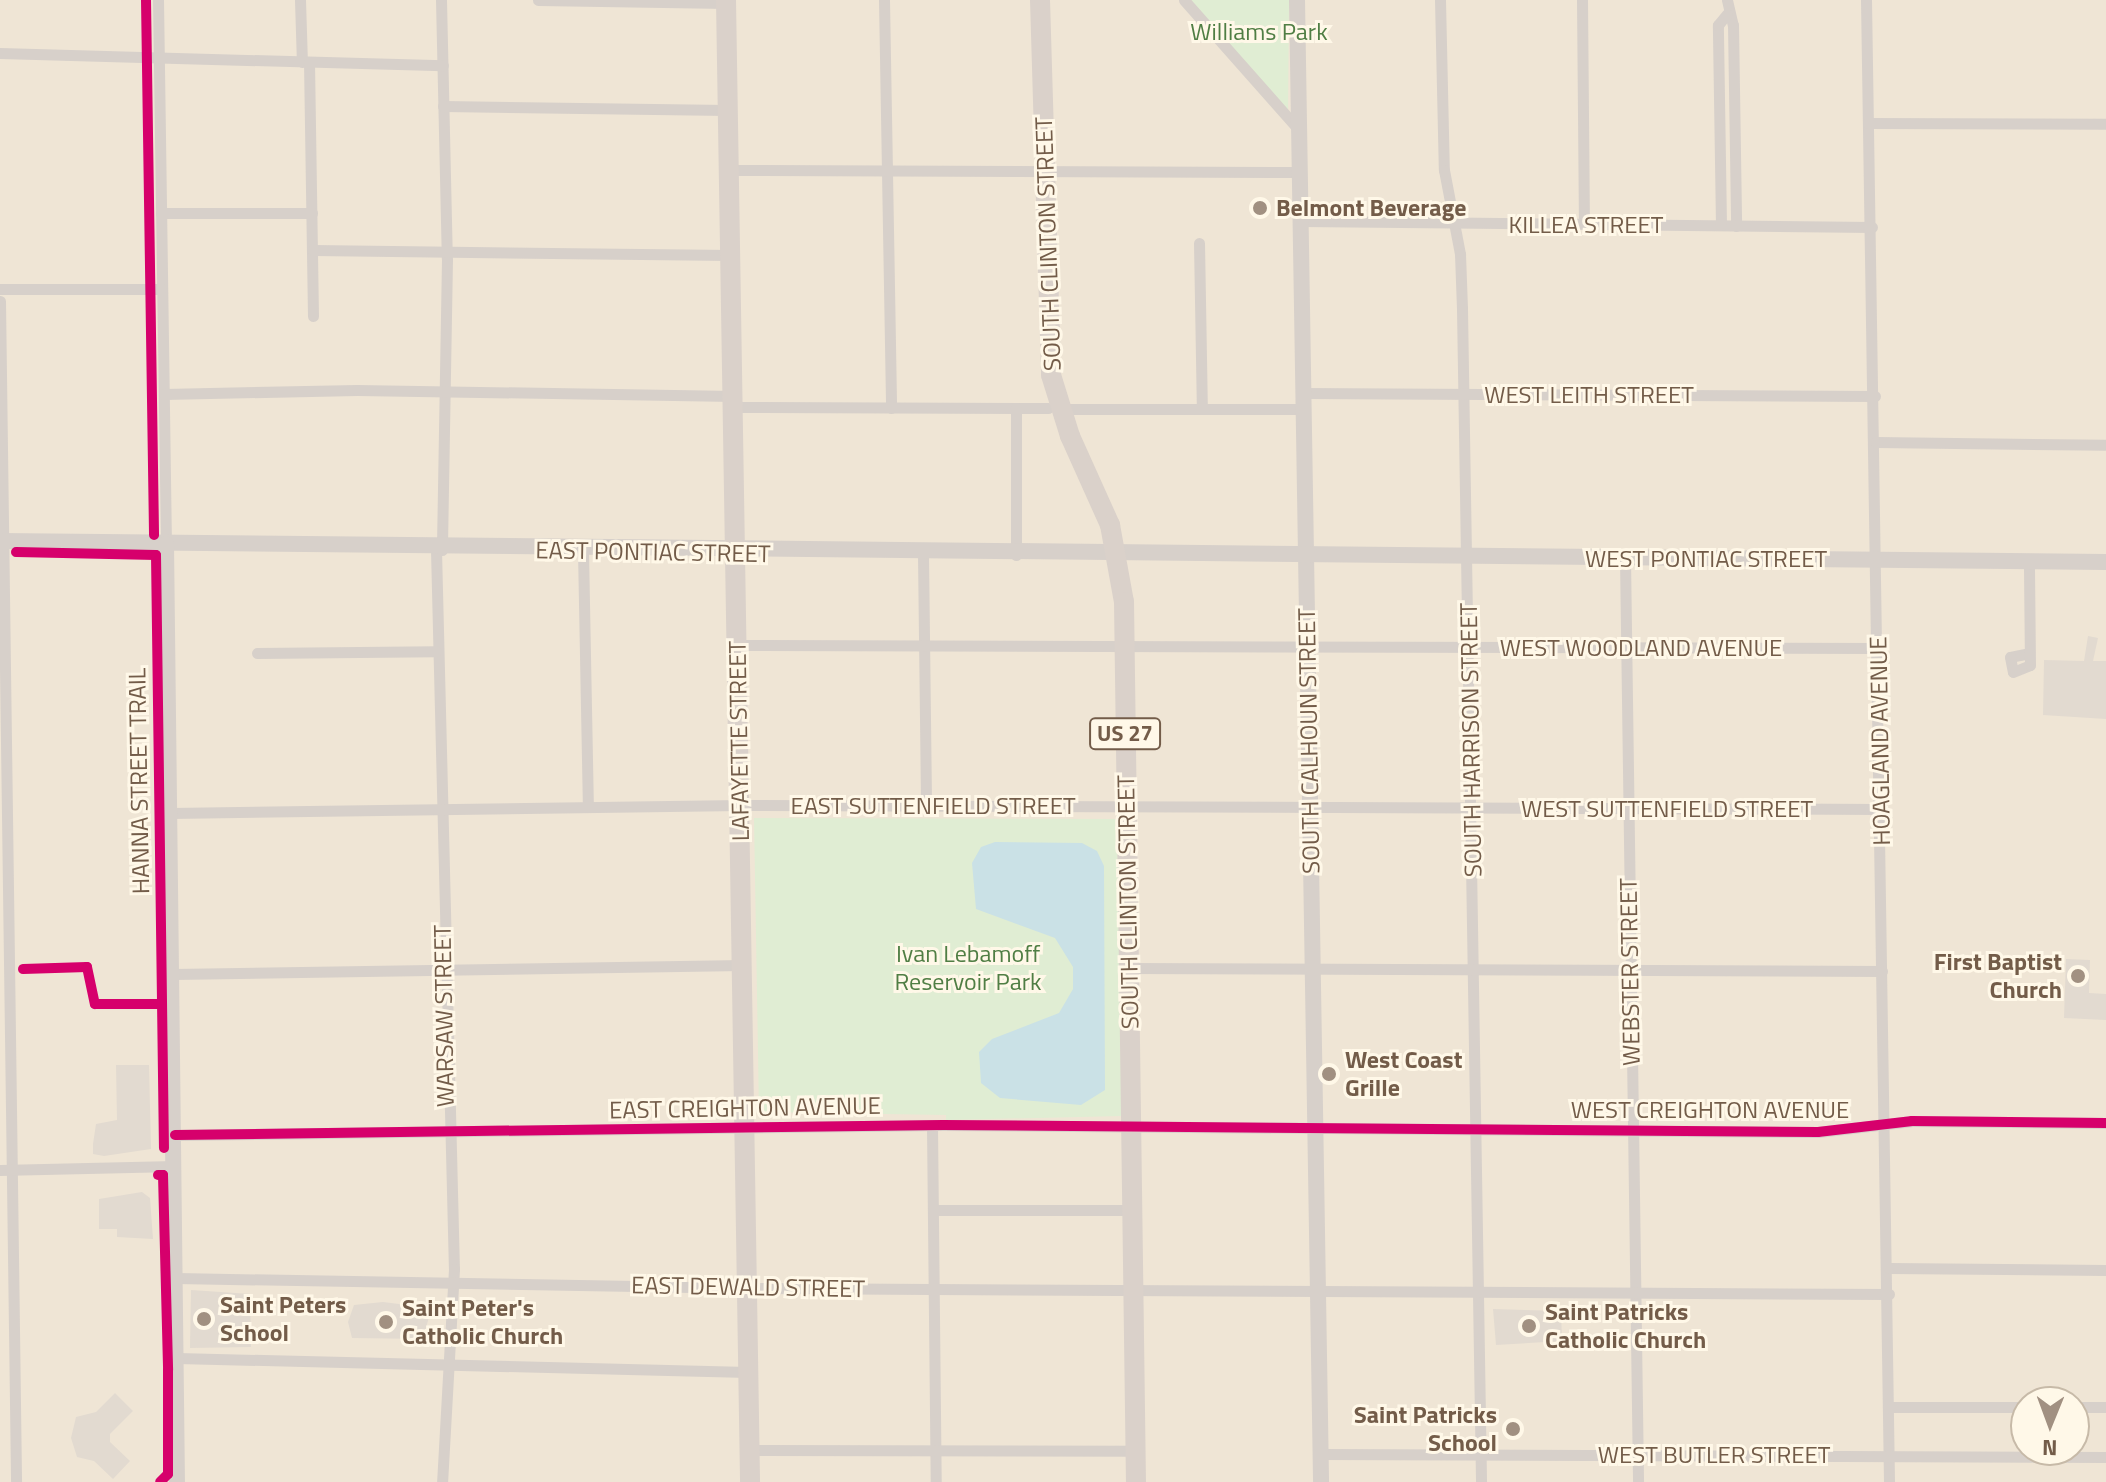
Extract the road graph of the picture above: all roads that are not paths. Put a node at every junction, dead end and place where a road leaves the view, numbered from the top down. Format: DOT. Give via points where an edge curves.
graph roads {
  1 [pos="158,0"];
  2 [pos="300,0"];
  3 [pos="441,0"];
  4 [pos="538,0"];
  5 [pos="884,0"];
  6 [pos="1040,0"];
  7 [pos="1184,0"];
  8 [pos="1297,0"];
  9 [pos="1440,0"];
  10 [pos="1582,0"];
  11 [pos="1727,0"];
  12 [pos="1866,0"];
  13 [pos="726,1"];
  14 [pos="1727,14"];
  15 [pos="0,53"];
  16 [pos="159,55"];
  17 [pos="305,62"];
  18 [pos="443,65"];
  19 [pos="1719,98"];
  20 [pos="1734,98"];
  21 [pos="443,106"];
  22 [pos="727,110"];
  23 [pos="1719,122"];
  24 [pos="1735,122"];
  25 [pos="1868,123"];
  26 [pos="2106,124"];
  27 [pos="1298,129"];
  28 [pos="729,170"];
  29 [pos="888,170"];
  30 [pos="1044,170"];
  31 [pos="1299,172"];
  32 [pos="161,213"];
  33 [pos="312,213"];
  34 [pos="1301,221"];
  35 [pos="1584,224"];
  36 [pos="1456,225"];
  37 [pos="1721,225"];
  38 [pos="1736,226"];
  39 [pos="1872,227"];
  40 [pos="1199,243"];
  41 [pos="313,250"];
  42 [pos="447,251"];
  43 [pos="730,255"];
  44 [pos="0,289"];
  45 [pos="161,289"];
  46 [pos="0,301"];
  47 [pos="313,316"];
  48 [pos="445,392"];
  49 [pos="164,394"];
  50 [pos="1464,394"];
  51 [pos="1875,396"];
  52 [pos="1303,401"];
  53 [pos="734,402"];
  54 [pos="891,408"];
  55 [pos="1016,408"];
  56 [pos="1054,408"];
  57 [pos="1202,409"];
  58 [pos="1876,442"];
  59 [pos="2106,445"];
  60 [pos="2,541"];
  61 [pos="166,544"];
  62 [pos="439,550"];
  63 [pos="583,551"];
  64 [pos="736,553"];
  65 [pos="923,555"];
  66 [pos="1016,555"];
  67 [pos="1119,555"];
  68 [pos="1306,556"];
  69 [pos="1469,557"];
  70 [pos="1625,558"];
  71 [pos="1878,560"];
  72 [pos="2029,561"];
  73 [pos="2106,562"];
  74 [pos="737,645"];
  75 [pos="924,646"];
  76 [pos="1124,646"];
  77 [pos="1307,647"];
  78 [pos="1625,647"];
  79 [pos="1469,648"];
  80 [pos="1878,648"];
  81 [pos="436,651"];
  82 [pos="257,653"];
  83 [pos="2025,654"];
  84 [pos="588,805"];
  85 [pos="741,805"];
  86 [pos="926,805"];
  87 [pos="1126,807"];
  88 [pos="1310,807"];
  89 [pos="1628,808"];
  90 [pos="440,809"];
  91 [pos="1471,809"];
  92 [pos="1881,809"];
  93 [pos="171,813"];
  94 [pos="5,965"];
  95 [pos="743,965"];
  96 [pos="1128,968"];
  97 [pos="1312,969"];
  98 [pos="442,970"];
  99 [pos="1474,970"];
  100 [pos="1630,970"];
  101 [pos="1882,971"];
  102 [pos="173,974"];
  103 [pos="2106,1123"];
  104 [pos="932,1126"];
  105 [pos="1885,1126"];
  106 [pos="747,1129"];
  107 [pos="1133,1129"];
  108 [pos="447,1131"];
  109 [pos="1314,1131"];
  110 [pos="1476,1131"];
  111 [pos="1632,1132"];
  112 [pos="175,1135"];
  113 [pos="175,1166"];
  114 [pos="15,1169"];
  115 [pos="0,1170"];
  116 [pos="933,1210"];
  117 [pos="1130,1210"];
  118 [pos="1889,1268"];
  119 [pos="2106,1270"];
  120 [pos="176,1278"];
  121 [pos="453,1283"];
  122 [pos="749,1288"];
  123 [pos="934,1288"];
  124 [pos="1133,1291"];
  125 [pos="1319,1293"];
  126 [pos="1478,1294"];
  127 [pos="1635,1294"];
  128 [pos="1889,1294"];
  129 [pos="177,1358"];
  130 [pos="449,1363"];
  131 [pos="748,1372"];
  132 [pos="1888,1407"];
  133 [pos="2010,1407"];
  134 [pos="751,1450"];
  135 [pos="935,1451"];
  136 [pos="1135,1451"];
  137 [pos="1321,1454"];
  138 [pos="1480,1454"];
  139 [pos="1638,1455"];
  140 [pos="1889,1457"];
  141 [pos="2106,1457"];
  142 [pos="16,1482"];
  143 [pos="177,1482"];
  144 [pos="442,1482"];
  145 [pos="750,1482"];
  146 [pos="936,1482"];
  147 [pos="1136,1482"];
  148 [pos="1321,1482"];
  149 [pos="1481,1482"];
  150 [pos="1638,1482"];
  151 [pos="1889,1482"];
  1 -- 16 [label="street"];
  2 -- 17 [label="street"];
  3 -- 18 [label="street, WARSAW STREET"];
  4 -- 13 [label="street"];
  5 -- 29 [label="street"];
  6 -- 30 [label="highway, SOUTH CLINTON STREET / US 27"];
  7 -- 27 [label="street"];
  8 -- 27 [label="street, SOUTH CALHOUN STREET"];
  9 -- 36 [label="street, SOUTH HARRISON STREET" via="1444,170"];
  10 -- 35 [label="street"];
  11 -- 14 [label="street"];
  12 -- 25 [label="street, HOAGLAND AVENUE"];
  13 -- 22 [label="highway, LAFAYETTE STREET"];
  14 -- 19 [label="street" via="1718,25"];
  14 -- 20 [label="street" via="1733,25"];
  15 -- 16 [label="street"];
  16 -- 17 [label="street"];
  16 -- 32 [label="street"];
  17 -- 18 [label="street"];
  17 -- 33 [label="street"];
  18 -- 21 [label="street, WARSAW STREET"];
  19 -- 20 [label="street"];
  19 -- 23 [label="street"];
  20 -- 24 [label="street"];
  21 -- 22 [label="street"];
  21 -- 42 [label="street, WARSAW STREET"];
  22 -- 28 [label="highway, LAFAYETTE STREET"];
  23 -- 24 [label="street"];
  23 -- 37 [label="street"];
  24 -- 38 [label="street"];
  25 -- 26 [label="street"];
  25 -- 39 [label="street, HOAGLAND AVENUE"];
  27 -- 31 [label="street, SOUTH CALHOUN STREET"];
  28 -- 29 [label="street"];
  28 -- 43 [label="highway, LAFAYETTE STREET"];
  29 -- 30 [label="street"];
  29 -- 54 [label="street"];
  30 -- 31 [label="street"];
  30 -- 56 [label="highway, SOUTH CLINTON STREET / US 27"];
  31 -- 34 [label="street, SOUTH CALHOUN STREET"];
  32 -- 33 [label="street"];
  32 -- 45 [label="street"];
  33 -- 41 [label="street"];
  34 -- 36 [label="street, KILLEA STREET"];
  34 -- 52 [label="street, SOUTH CALHOUN STREET"];
  35 -- 36 [label="street, KILLEA STREET"];
  35 -- 37 [label="street, KILLEA STREET"];
  36 -- 50 [label="street, SOUTH HARRISON STREET"];
  37 -- 38 [label="street, KILLEA STREET"];
  38 -- 39 [label="street, KILLEA STREET"];
  39 -- 51 [label="street, HOAGLAND AVENUE"];
  40 -- 57 [label="street"];
  41 -- 42 [label="street"];
  41 -- 47 [label="street"];
  42 -- 43 [label="street"];
  42 -- 48 [label="street, WARSAW STREET"];
  43 -- 53 [label="highway, LAFAYETTE STREET"];
  44 -- 45 [label="street"];
  45 -- 49 [label="street"];
  46 -- 60 [label="street"];
  48 -- 49 [label="street, WEST LEITH STREET"];
  48 -- 53 [label="street, WEST LEITH STREET"];
  48 -- 62 [label="street, WARSAW STREET"];
  49 -- 61 [label="street"];
  50 -- 51 [label="street, WEST LEITH STREET"];
  50 -- 52 [label="street, WEST LEITH STREET"];
  50 -- 69 [label="street, SOUTH HARRISON STREET"];
  51 -- 58 [label="street, HOAGLAND AVENUE"];
  52 -- 57 [label="street, WEST LEITH STREET"];
  52 -- 68 [label="street, SOUTH CALHOUN STREET"];
  53 -- 54 [label="street, WEST LEITH STREET"];
  53 -- 64 [label="highway, LAFAYETTE STREET"];
  54 -- 55 [label="street, WEST LEITH STREET"];
  55 -- 56 [label="street, WEST LEITH STREET"];
  55 -- 66 [label="street"];
  56 -- 57 [label="street, WEST LEITH STREET"];
  56 -- 67 [label="highway, SOUTH CLINTON STREET / US 27"];
  58 -- 59 [label="street"];
  58 -- 71 [label="street, HOAGLAND AVENUE"];
  60 -- 61 [label="street, EAST PONTIAC STREET"];
  60 -- 94 [label="street"];
  61 -- 62 [label="street, EAST PONTIAC STREET"];
  61 -- 93 [label="street"];
  62 -- 63 [label="street, EAST PONTIAC STREET"];
  62 -- 81 [label="street, WARSAW STREET"];
  63 -- 64 [label="street, EAST PONTIAC STREET"];
  63 -- 84 [label="street"];
  64 -- 65 [label="street, EAST PONTIAC STREET"];
  64 -- 74 [label="highway, LAFAYETTE STREET"];
  65 -- 66 [label="street, EAST PONTIAC STREET"];
  65 -- 75 [label="street"];
  66 -- 67 [label="street, EAST PONTIAC STREET"];
  67 -- 68 [label="street, EAST PONTIAC STREET"];
  67 -- 76 [label="highway, SOUTH CLINTON STREET / US 27"];
  68 -- 69 [label="street, WEST PONTIAC STREET"];
  68 -- 77 [label="street, SOUTH CALHOUN STREET"];
  69 -- 70 [label="street, WEST PONTIAC STREET"];
  69 -- 79 [label="street, SOUTH HARRISON STREET"];
  70 -- 71 [label="street, WEST PONTIAC STREET"];
  70 -- 78 [label="street, WEBSTER STREET"];
  71 -- 72 [label="street, WEST PONTIAC STREET"];
  71 -- 80 [label="street, HOAGLAND AVENUE"];
  72 -- 73 [label="street, WEST PONTIAC STREET"];
  72 -- 83 [label="street"];
  74 -- 75 [label="street, WEST WOODLAND AVENUE"];
  74 -- 85 [label="highway, LAFAYETTE STREET"];
  75 -- 76 [label="street, WEST WOODLAND AVENUE"];
  75 -- 86 [label="street"];
  76 -- 77 [label="street, WEST WOODLAND AVENUE"];
  76 -- 87 [label="highway, SOUTH CLINTON STREET / US 27"];
  77 -- 79 [label="street, WEST WOODLAND AVENUE"];
  77 -- 88 [label="street, SOUTH CALHOUN STREET"];
  78 -- 79 [label="street, WEST WOODLAND AVENUE"];
  78 -- 80 [label="street, WEST WOODLAND AVENUE"];
  78 -- 89 [label="street, WEBSTER STREET"];
  79 -- 91 [label="street, SOUTH HARRISON STREET"];
  80 -- 92 [label="street, HOAGLAND AVENUE"];
  81 -- 82 [label="street"];
  81 -- 90 [label="street, WARSAW STREET"];
  84 -- 85 [label="street, EAST SUTTENFIELD STREET"];
  84 -- 90 [label="street, EAST SUTTENFIELD STREET"];
  85 -- 86 [label="street, EAST SUTTENFIELD STREET"];
  85 -- 95 [label="highway, LAFAYETTE STREET"];
  86 -- 87 [label="street, EAST SUTTENFIELD STREET"];
  87 -- 88 [label="street, EAST SUTTENFIELD STREET"];
  87 -- 96 [label="highway, SOUTH CLINTON STREET / US 27"];
  88 -- 91 [label="street, WEST SUTTENFIELD STREET"];
  88 -- 97 [label="street, SOUTH CALHOUN STREET"];
  89 -- 91 [label="street, WEST SUTTENFIELD STREET"];
  89 -- 92 [label="street, WEST SUTTENFIELD STREET"];
  89 -- 100 [label="street, WEBSTER STREET"];
  90 -- 93 [label="street, EAST SUTTENFIELD STREET"];
  90 -- 98 [label="street, WARSAW STREET"];
  91 -- 99 [label="street, SOUTH HARRISON STREET"];
  92 -- 101 [label="street, HOAGLAND AVENUE"];
  93 -- 102 [label="street"];
  94 -- 114 [label="street"];
  95 -- 98 [label="street"];
  95 -- 106 [label="highway, LAFAYETTE STREET"];
  96 -- 97 [label="street"];
  96 -- 107 [label="highway, SOUTH CLINTON STREET / US 27"];
  97 -- 99 [label="street"];
  97 -- 109 [label="street, SOUTH CALHOUN STREET"];
  98 -- 102 [label="street"];
  98 -- 108 [label="street, WARSAW STREET"];
  99 -- 100 [label="street"];
  99 -- 110 [label="street, SOUTH HARRISON STREET"];
  100 -- 101 [label="street"];
  100 -- 111 [label="street, WEBSTER STREET"];
  101 -- 105 [label="street, HOAGLAND AVENUE"];
  102 -- 112 [label="street"];
  103 -- 105 [label="street, WEST CREIGHTON AVENUE"];
  104 -- 106 [label="street, EAST CREIGHTON AVENUE"];
  104 -- 107 [label="street, EAST CREIGHTON AVENUE"];
  104 -- 116 [label="street"];
  105 -- 111 [label="street, WEST CREIGHTON AVENUE"];
  105 -- 118 [label="street, HOAGLAND AVENUE"];
  106 -- 108 [label="street, EAST CREIGHTON AVENUE"];
  106 -- 122 [label="highway, LAFAYETTE STREET"];
  107 -- 109 [label="street, EAST CREIGHTON AVENUE"];
  107 -- 117 [label="highway, SOUTH CLINTON STREET / US 27"];
  108 -- 112 [label="street, EAST CREIGHTON AVENUE"];
  108 -- 121 [label="street, WARSAW STREET"];
  109 -- 110 [label="street, WEST CREIGHTON AVENUE"];
  109 -- 125 [label="street, SOUTH CALHOUN STREET"];
  110 -- 111 [label="street, WEST CREIGHTON AVENUE"];
  110 -- 126 [label="street, SOUTH HARRISON STREET"];
  111 -- 127 [label="street, WEBSTER STREET"];
  112 -- 113 [label="street"];
  113 -- 114 [label="street"];
  113 -- 120 [label="street"];
  114 -- 115 [label="street"];
  114 -- 142 [label="street"];
  116 -- 117 [label="street"];
  116 -- 123 [label="street"];
  117 -- 124 [label="highway, SOUTH CLINTON STREET / US 27"];
  118 -- 119 [label="street"];
  118 -- 128 [label="street, HOAGLAND AVENUE"];
  120 -- 121 [label="street, EAST DEWALD STREET"];
  120 -- 129 [label="street"];
  121 -- 122 [label="street, EAST DEWALD STREET"];
  121 -- 130 [label="street, WARSAW STREET"];
  122 -- 123 [label="street, EAST DEWALD STREET"];
  122 -- 131 [label="highway, LAFAYETTE STREET"];
  123 -- 124 [label="street, EAST DEWALD STREET"];
  123 -- 135 [label="street"];
  124 -- 125 [label="street, EAST DEWALD STREET"];
  124 -- 136 [label="highway, SOUTH CLINTON STREET / US 27"];
  125 -- 126 [label="street, EAST DEWALD STREET"];
  125 -- 137 [label="street, SOUTH CALHOUN STREET"];
  126 -- 127 [label="street, EAST DEWALD STREET"];
  126 -- 138 [label="street, SOUTH HARRISON STREET"];
  127 -- 128 [label="street, EAST DEWALD STREET"];
  127 -- 139 [label="street, WEBSTER STREET"];
  128 -- 132 [label="street, HOAGLAND AVENUE"];
  129 -- 130 [label="street"];
  129 -- 143 [label="street"];
  130 -- 131 [label="street"];
  130 -- 144 [label="street, WARSAW STREET"];
  131 -- 134 [label="highway, LAFAYETTE STREET"];
  132 -- 133 [label="street"];
  132 -- 140 [label="street, HOAGLAND AVENUE"];
  134 -- 135 [label="street"];
  134 -- 145 [label="highway, LAFAYETTE STREET"];
  135 -- 136 [label="street"];
  135 -- 146 [label="street"];
  136 -- 147 [label="highway, SOUTH CLINTON STREET / US 27"];
  137 -- 138 [label="street, WEST BUTLER STREET"];
  137 -- 148 [label="street, SOUTH CALHOUN STREET"];
  138 -- 139 [label="street, WEST BUTLER STREET"];
  138 -- 149 [label="street, SOUTH HARRISON STREET"];
  139 -- 140 [label="street, WEST BUTLER STREET"];
  139 -- 150 [label="street, WEBSTER STREET"];
  140 -- 141 [label="street, WEST BUTLER STREET"];
  140 -- 151 [label="street, HOAGLAND AVENUE"];
}
